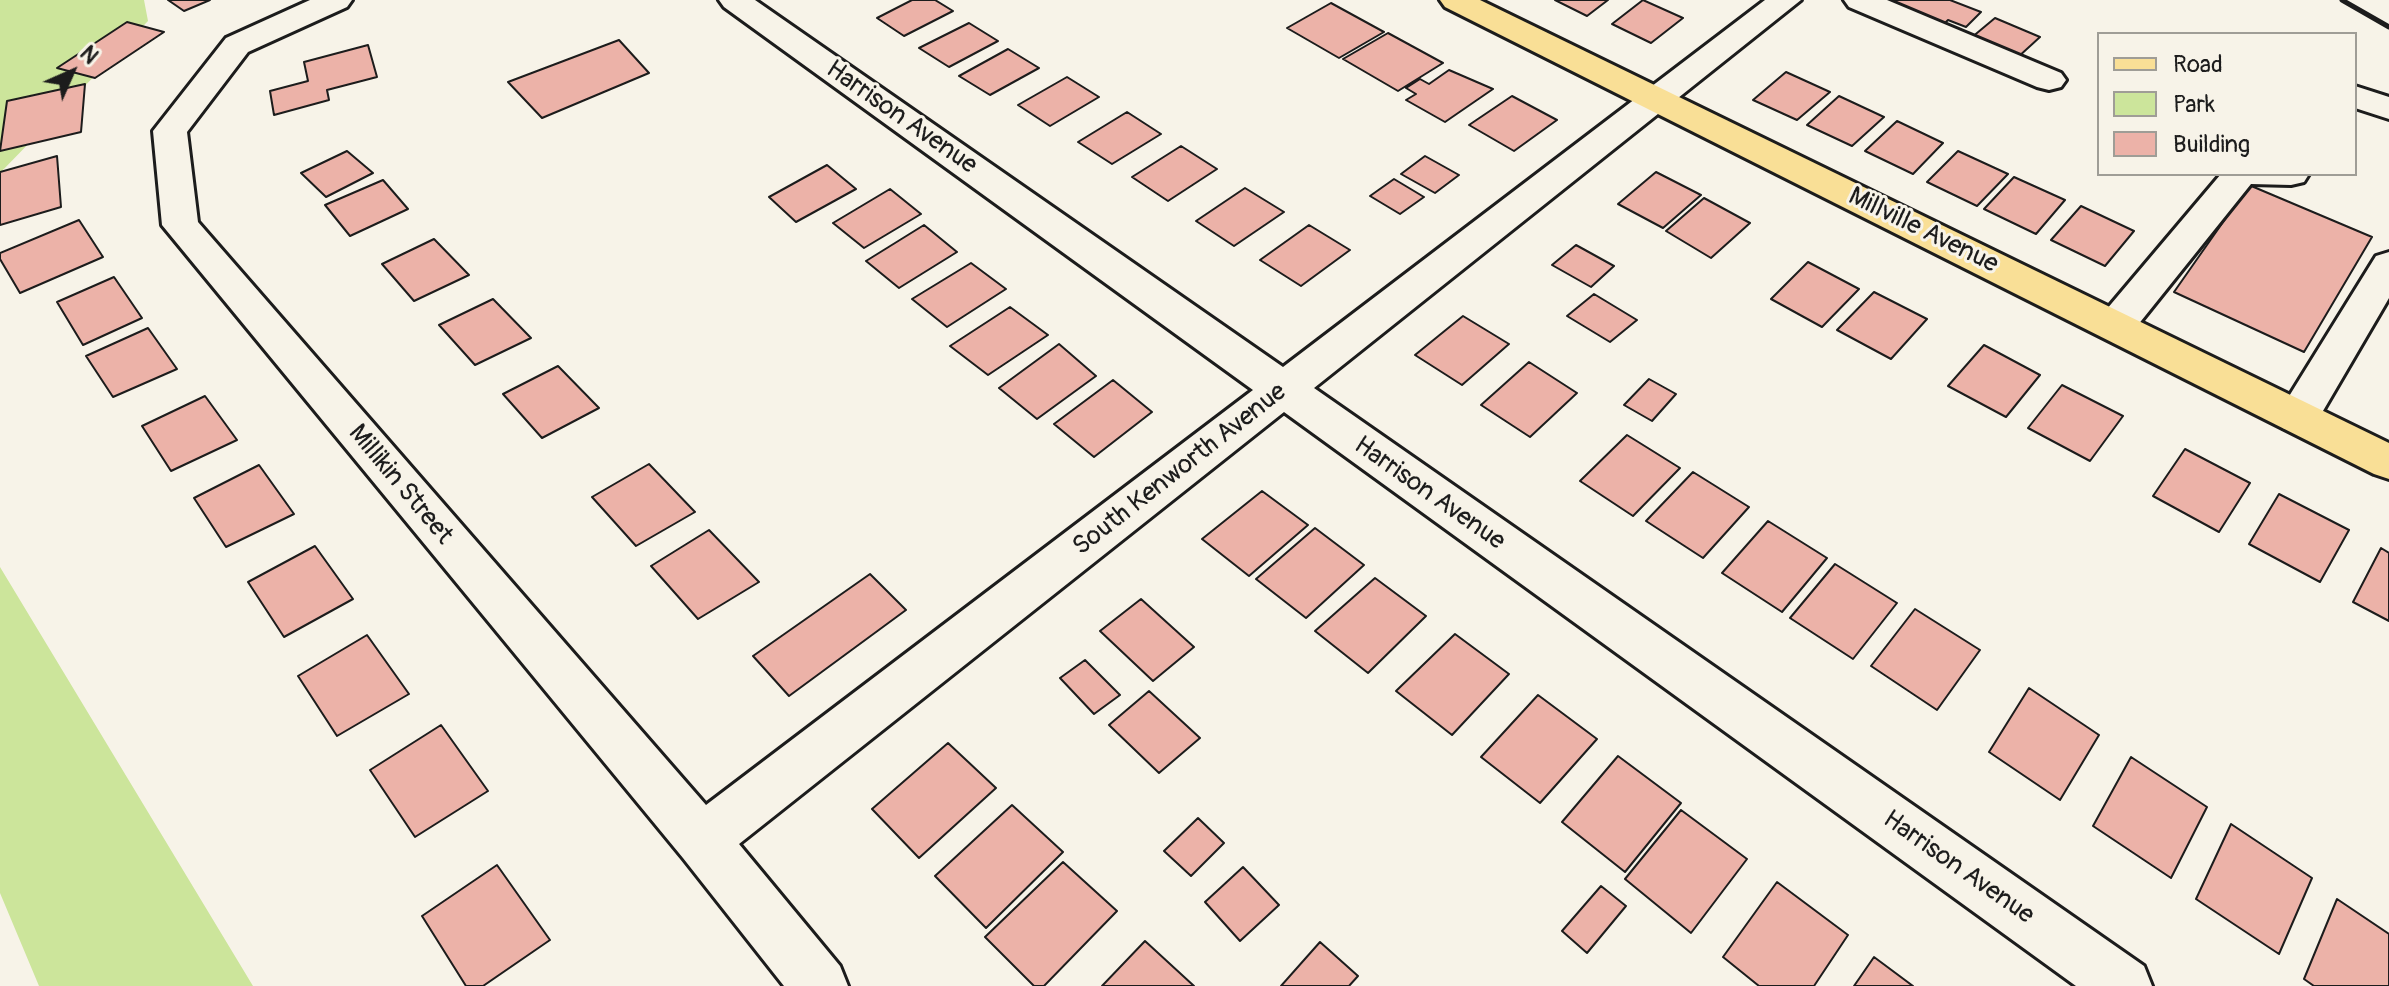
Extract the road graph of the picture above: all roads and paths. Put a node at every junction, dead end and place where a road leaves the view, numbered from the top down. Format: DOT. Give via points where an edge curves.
graph roads {
  1 [pos="336,0"];
  2 [pos="735,0"];
  3 [pos="1456,0"];
  4 [pos="1785,0"];
  5 [pos="1860,0"];
  6 [pos="2049,80"];
  7 [pos="2357,97"];
  8 [pos="1657,99"];
  9 [pos="2389,109"];
  10 [pos="2238,176"];
  11 [pos="2389,265"];
  12 [pos="2115,326"];
  13 [pos="1283,391"];
  14 [pos="2298,417"];
  15 [pos="2389,462"];
  16 [pos="702,840"];
  17 [pos="820,986"];
  18 [pos="2124,986"];
  1 -- 16 [label="street, Millikin Street" via="237,45 170,131 180,225"];
  2 -- 13 [label="street, Harrison Avenue"];
  3 -- 8 [label="main road, Millville Avenue"];
  4 -- 8 [label="street, South Kenworth Avenue"];
  5 -- 6 [label="street"];
  7 -- 9 [label="street"];
  8 -- 12 [label="main road, Millville Avenue"];
  8 -- 13 [label="street, South Kenworth Avenue"];
  10 -- 12 [label="street"];
  11 -- 14 [label="street"];
  12 -- 14 [label="main road, Millville Avenue"];
  13 -- 16 [label="street, South Kenworth Avenue"];
  13 -- 18 [label="street, Harrison Avenue"];
  14 -- 15 [label="main road, Millville Avenue"];
  16 -- 17 [label="street, Millikin Street"];
}
